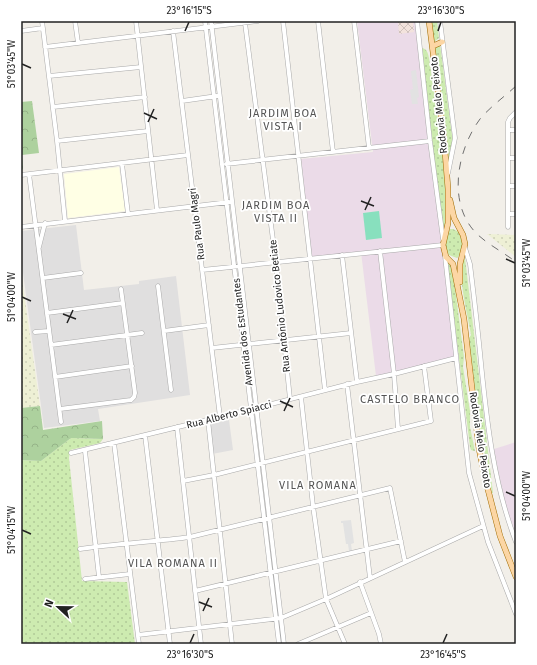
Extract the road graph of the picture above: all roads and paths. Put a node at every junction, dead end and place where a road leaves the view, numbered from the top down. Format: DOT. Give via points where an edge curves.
graph roads {
  1 [pos="42,21"];
  2 [pos="75,21"];
  3 [pos="136,21"];
  4 [pos="206,21"];
  5 [pos="211,21"];
  6 [pos="258,21"];
  7 [pos="283,21"];
  8 [pos="318,21"];
  9 [pos="354,21"];
  10 [pos="417,21"];
  11 [pos="430,21"];
  12 [pos="440,21"];
  13 [pos="245,23"];
  14 [pos="209,27"];
  15 [pos="43,28"];
  16 [pos="21,31"];
  17 [pos="173,31"];
  18 [pos="138,36"];
  19 [pos="442,42"];
  20 [pos="78,43"];
  21 [pos="433,46"];
  22 [pos="45,47"];
  23 [pos="141,67"];
  24 [pos="49,76"];
  25 [pos="217,96"];
  26 [pos="145,98"];
  27 [pos="182,101"];
  28 [pos="52,107"];
  29 [pos="516,112"];
  30 [pos="508,130"];
  31 [pos="516,130"];
  32 [pos="148,131"];
  33 [pos="430,140"];
  34 [pos="57,141"];
  35 [pos="369,148"];
  36 [pos="333,152"];
  37 [pos="188,155"];
  38 [pos="298,156"];
  39 [pos="508,158"];
  40 [pos="516,158"];
  41 [pos="263,160"];
  42 [pos="152,161"];
  43 [pos="122,164"];
  44 [pos="222,164"];
  45 [pos="227,164"];
  46 [pos="60,170"];
  47 [pos="29,174"];
  48 [pos="21,175"];
  49 [pos="447,177"];
  50 [pos="508,186"];
  51 [pos="516,186"];
  52 [pos="448,189"];
  53 [pos="229,202"];
  54 [pos="195,206"];
  55 [pos="157,210"];
  56 [pos="128,214"];
  57 [pos="508,214"];
  58 [pos="516,214"];
  59 [pos="65,221"];
  60 [pos="45,223"];
  61 [pos="37,224"];
  62 [pos="508,226"];
  63 [pos="21,227"];
  64 [pos="461,230"];
  65 [pos="446,232"];
  66 [pos="443,242"];
  67 [pos="39,247"];
  68 [pos="465,248"];
  69 [pos="380,251"];
  70 [pos="445,253"];
  71 [pos="342,256"];
  72 [pos="448,258"];
  73 [pos="462,258"];
  74 [pos="311,259"];
  75 [pos="276,263"];
  76 [pos="237,266"];
  77 [pos="202,270"];
  78 [pos="81,273"];
  79 [pos="42,278"];
  80 [pos="158,286"];
  81 [pos="121,289"];
  82 [pos="460,299"];
  83 [pos="123,303"];
  84 [pos="47,313"];
  85 [pos="209,325"];
  86 [pos="49,331"];
  87 [pos="164,331"];
  88 [pos="35,332"];
  89 [pos="142,333"];
  90 [pos="351,333"];
  91 [pos="127,335"];
  92 [pos="319,336"];
  93 [pos="284,339"];
  94 [pos="246,344"];
  95 [pos="51,345"];
  96 [pos="212,348"];
  97 [pos="456,358"];
  98 [pos="132,366"];
  99 [pos="424,366"];
  100 [pos="394,374"];
  101 [pos="56,377"];
  102 [pos="357,382"];
  103 [pos="347,384"];
  104 [pos="171,390"];
  105 [pos="325,390"];
  106 [pos="301,397"];
  107 [pos="290,399"];
  108 [pos="257,408"];
  109 [pos="60,409"];
  110 [pos="252,409"];
  111 [pos="220,417"];
  112 [pos="208,420"];
  113 [pos="61,422"];
  114 [pos="177,427"];
  115 [pos="398,429"];
  116 [pos="145,435"];
  117 [pos="354,440"];
  118 [pos="114,443"];
  119 [pos="85,450"];
  120 [pos="307,451"];
  121 [pos="71,453"];
  122 [pos="261,463"];
  123 [pos="214,475"];
  124 [pos="183,481"];
  125 [pos="360,494"];
  126 [pos="313,506"];
  127 [pos="267,518"];
  128 [pos="483,526"];
  129 [pos="220,531"];
  130 [pos="190,537"];
  131 [pos="401,541"];
  132 [pos="158,542"];
  133 [pos="516,542"];
  134 [pos="127,543"];
  135 [pos="96,547"];
  136 [pos="80,549"];
  137 [pos="367,550"];
  138 [pos="321,561"];
  139 [pos="405,562"];
  140 [pos="274,572"];
  141 [pos="130,574"];
  142 [pos="99,577"];
  143 [pos="516,577"];
  144 [pos="370,578"];
  145 [pos="85,579"];
  146 [pos="360,582"];
  147 [pos="225,584"];
  148 [pos="195,591"];
  149 [pos="326,599"];
  150 [pos="371,613"];
  151 [pos="516,614"];
  152 [pos="279,618"];
  153 [pos="230,624"];
  154 [pos="338,626"];
  155 [pos="199,628"];
  156 [pos="169,632"];
  157 [pos="138,635"];
  158 [pos="139,644"];
  159 [pos="170,644"];
  160 [pos="201,644"];
  161 [pos="232,644"];
  162 [pos="280,644"];
  163 [pos="284,644"];
  164 [pos="298,644"];
  165 [pos="345,644"];
  166 [pos="380,644"];
  1 -- 15 [label="street"];
  2 -- 20 [label="street"];
  3 -- 18 [label="street"];
  4 -- 14 [label="street, Avenida dos Estudantes"];
  5 -- 14 [label="street, Avenida dos Estudantes"];
  6 -- 13 [label="street"];
  7 -- 38 [label="street"];
  8 -- 36 [label="street"];
  9 -- 35 [label="street"];
  10 -- 33 [label="street"];
  11 -- 21 [label="main road, Rodovia Melo Peixoto"];
  12 -- 19 [label="street"];
  13 -- 14 [label="street"];
  13 -- 41 [label="street, Rua Antônio Ludovico Betiate"];
  14 -- 17 [label="street"];
  14 -- 25 [label="street, Avenida dos Estudantes"];
  15 -- 16 [label="street"];
  15 -- 22 [label="street"];
  17 -- 18 [label="street"];
  17 -- 27 [label="street, Rua Paulo Magri"];
  18 -- 20 [label="street"];
  18 -- 23 [label="street"];
  19 -- 21 [label="main road"];
  19 -- 49 [label="street" via="455,138"];
  20 -- 22 [label="street"];
  21 -- 49 [label="main road, Rodovia Melo Peixoto"];
  22 -- 24 [label="street"];
  23 -- 24 [label="street"];
  23 -- 26 [label="street"];
  24 -- 28 [label="street"];
  25 -- 27 [label="street"];
  25 -- 44 [label="street, Avenida dos Estudantes"];
  25 -- 45 [label="street, Avenida dos Estudantes"];
  26 -- 28 [label="street"];
  26 -- 32 [label="street"];
  27 -- 37 [label="street, Rua Paulo Magri"];
  28 -- 34 [label="street"];
  29 -- 30 [label="street" via="509,120"];
  30 -- 31 [label="street"];
  30 -- 39 [label="street"];
  32 -- 34 [label="street"];
  32 -- 42 [label="street"];
  33 -- 35 [label="street"];
  33 -- 66 [label="street"];
  34 -- 46 [label="street"];
  35 -- 36 [label="street"];
  36 -- 38 [label="street"];
  37 -- 42 [label="street"];
  37 -- 54 [label="street, Rua Paulo Magri"];
  38 -- 41 [label="street"];
  38 -- 74 [label="street"];
  39 -- 40 [label="street"];
  39 -- 50 [label="street"];
  41 -- 45 [label="street"];
  41 -- 75 [label="street, Rua Antônio Ludovico Betiate"];
  42 -- 43 [label="street"];
  42 -- 55 [label="street"];
  43 -- 46 [label="street"];
  43 -- 56 [label="street"];
  44 -- 45 [label="street"];
  44 -- 53 [label="street, Avenida dos Estudantes"];
  45 -- 53 [label="street, Avenida dos Estudantes"];
  46 -- 47 [label="street"];
  46 -- 59 [label="street"];
  47 -- 48 [label="street"];
  47 -- 61 [label="street"];
  49 -- 52 [label="main road, Rodovia Melo Peixoto"];
  50 -- 51 [label="street"];
  50 -- 57 [label="street"];
  52 -- 64 [label="main road, Rodovia Melo Peixoto" via="454,218"];
  52 -- 65 [label="main road, Rodovia Melo Peixoto"];
  53 -- 54 [label="street"];
  53 -- 76 [label="street, Avenida dos Estudantes"];
  54 -- 55 [label="street"];
  54 -- 77 [label="street, Rua Paulo Magri"];
  55 -- 56 [label="street"];
  56 -- 59 [label="street"];
  57 -- 58 [label="street"];
  57 -- 62 [label="street"];
  59 -- 60 [label="street"];
  60 -- 61 [label="street"];
  60 -- 67 [label="street"];
  61 -- 63 [label="street"];
  61 -- 67 [label="street"];
  64 -- 65 [label="main road" via="453,228"];
  64 -- 68 [label="main road, Rodovia Melo Peixoto"];
  65 -- 66 [label="main road, Rodovia Melo Peixoto"];
  66 -- 69 [label="street"];
  66 -- 70 [label="main road, Rodovia Melo Peixoto"];
  67 -- 79 [label="street"];
  68 -- 73 [label="main road, Rodovia Melo Peixoto"];
  68 -- 133 [label="street" via="470,264 494,462 505,511"];
  69 -- 71 [label="street"];
  69 -- 100 [label="street"];
  70 -- 72 [label="main road, Rodovia Melo Peixoto"];
  70 -- 97 [label="street"];
  71 -- 74 [label="street"];
  71 -- 90 [label="street"];
  72 -- 73 [label="main road" via="456,261"];
  72 -- 82 [label="main road, Rodovia Melo Peixoto" via="455,271"];
  73 -- 82 [label="main road, Rodovia Melo Peixoto" via="459,273"];
  74 -- 75 [label="street"];
  74 -- 92 [label="street"];
  75 -- 76 [label="street"];
  75 -- 93 [label="street, Rua Antônio Ludovico Betiate"];
  76 -- 77 [label="street"];
  76 -- 94 [label="street, Avenida dos Estudantes"];
  77 -- 85 [label="street, Rua Paulo Magri"];
  78 -- 79 [label="street"];
  79 -- 84 [label="street"];
  80 -- 87 [label="street"];
  81 -- 83 [label="street"];
  82 -- 143 [label="main road, Rodovia Melo Peixoto" via="482,466 499,531"];
  83 -- 84 [label="street"];
  83 -- 91 [label="street"];
  84 -- 86 [label="street"];
  85 -- 87 [label="street"];
  85 -- 96 [label="street, Rua Paulo Magri"];
  86 -- 88 [label="street"];
  86 -- 95 [label="street"];
  87 -- 104 [label="street"];
  89 -- 91 [label="street"];
  90 -- 92 [label="street"];
  90 -- 102 [label="street"];
  91 -- 95 [label="street"];
  91 -- 98 [label="street"];
  92 -- 93 [label="street"];
  92 -- 105 [label="street"];
  93 -- 94 [label="street"];
  93 -- 107 [label="street, Rua Antônio Ludovico Betiate"];
  94 -- 96 [label="street"];
  94 -- 108 [label="street, Avenida dos Estudantes"];
  94 -- 110 [label="street, Avenida dos Estudantes"];
  95 -- 101 [label="street"];
  96 -- 111 [label="street, Rua Paulo Magri"];
  97 -- 99 [label="street, Rua Alberto Spiacci"];
  97 -- 128 [label="street" via="469,473"];
  98 -- 101 [label="street"];
  98 -- 109 [label="street" via="135,393 131,400"];
  99 -- 100 [label="street, Rua Alberto Spiacci"];
  99 -- 115 [label="street" via="431,421"];
  100 -- 102 [label="street, Rua Alberto Spiacci"];
  100 -- 115 [label="street"];
  101 -- 109 [label="street"];
  102 -- 103 [label="street, Rua Alberto Spiacci"];
  103 -- 105 [label="street, Rua Alberto Spiacci"];
  103 -- 117 [label="street"];
  105 -- 106 [label="street, Rua Alberto Spiacci"];
  106 -- 107 [label="street, Rua Alberto Spiacci"];
  106 -- 120 [label="street"];
  107 -- 108 [label="street, Rua Alberto Spiacci"];
  108 -- 110 [label="street, Rua Alberto Spiacci"];
  108 -- 122 [label="street, Avenida dos Estudantes"];
  109 -- 113 [label="street"];
  110 -- 111 [label="street, Rua Alberto Spiacci"];
  110 -- 122 [label="street, Avenida dos Estudantes"];
  111 -- 112 [label="street, Rua Alberto Spiacci"];
  112 -- 114 [label="street, Rua Alberto Spiacci"];
  112 -- 123 [label="street"];
  114 -- 116 [label="street, Rua Alberto Spiacci"];
  114 -- 124 [label="street"];
  115 -- 117 [label="street"];
  116 -- 118 [label="street, Rua Alberto Spiacci"];
  116 -- 132 [label="street"];
  117 -- 120 [label="street"];
  117 -- 125 [label="street"];
  118 -- 119 [label="street, Rua Alberto Spiacci"];
  118 -- 134 [label="street"];
  119 -- 121 [label="street, Rua Alberto Spiacci"];
  119 -- 135 [label="street"];
  120 -- 122 [label="street"];
  120 -- 126 [label="street"];
  122 -- 123 [label="street"];
  122 -- 127 [label="street, Avenida dos Estudantes"];
  123 -- 124 [label="street"];
  123 -- 129 [label="street"];
  124 -- 130 [label="street"];
  125 -- 126 [label="street"];
  125 -- 131 [label="street" via="390,488"];
  125 -- 137 [label="street"];
  126 -- 127 [label="street"];
  126 -- 138 [label="street"];
  127 -- 129 [label="street"];
  127 -- 140 [label="street, Avenida dos Estudantes"];
  128 -- 139 [label="street"];
  128 -- 151 [label="street"];
  129 -- 130 [label="street"];
  129 -- 147 [label="street"];
  130 -- 132 [label="street"];
  130 -- 148 [label="street"];
  131 -- 137 [label="street"];
  131 -- 139 [label="street"];
  132 -- 134 [label="street"];
  132 -- 156 [label="street"];
  134 -- 135 [label="street"];
  134 -- 141 [label="street"];
  135 -- 136 [label="street"];
  135 -- 142 [label="street"];
  137 -- 138 [label="street"];
  137 -- 144 [label="street"];
  138 -- 140 [label="street"];
  138 -- 149 [label="street"];
  139 -- 144 [label="street"];
  140 -- 147 [label="street"];
  140 -- 152 [label="street, Avenida dos Estudantes"];
  141 -- 142 [label="street"];
  141 -- 157 [label="street"];
  142 -- 145 [label="street"];
  144 -- 146 [label="street"];
  146 -- 149 [label="street"];
  146 -- 150 [label="street"];
  147 -- 148 [label="street"];
  147 -- 153 [label="street"];
  148 -- 155 [label="street"];
  149 -- 152 [label="street"];
  149 -- 154 [label="street"];
  150 -- 154 [label="street"];
  150 -- 166 [label="street"];
  152 -- 153 [label="street"];
  152 -- 162 [label="street, Avenida dos Estudantes"];
  152 -- 163 [label="street, Avenida dos Estudantes"];
  153 -- 155 [label="street"];
  153 -- 161 [label="street"];
  154 -- 164 [label="street"];
  154 -- 165 [label="street"];
  155 -- 156 [label="street"];
  155 -- 160 [label="street"];
  156 -- 157 [label="street"];
  156 -- 159 [label="street"];
  157 -- 158 [label="street"];
}
